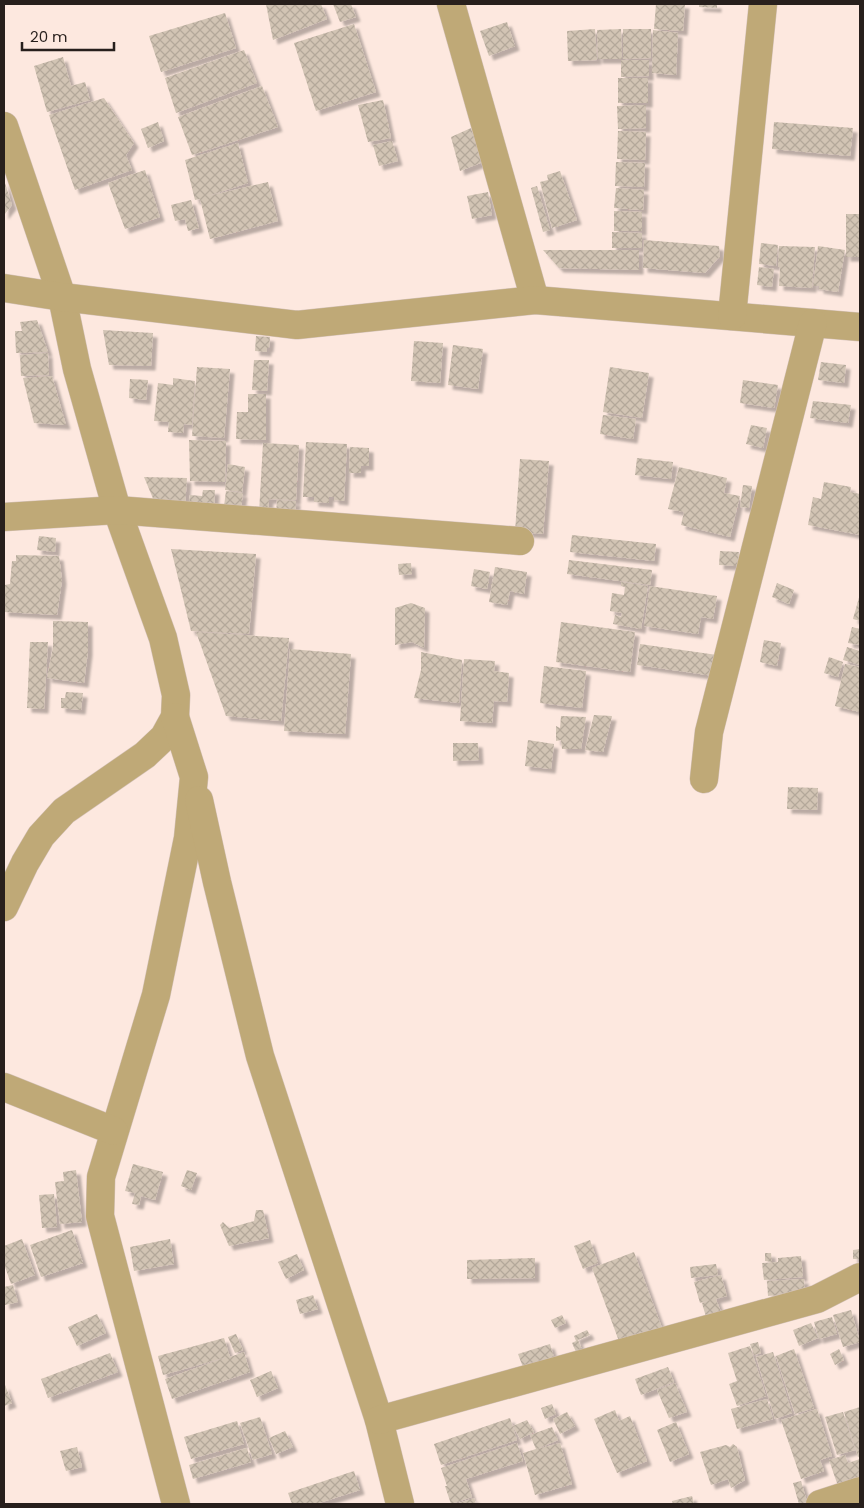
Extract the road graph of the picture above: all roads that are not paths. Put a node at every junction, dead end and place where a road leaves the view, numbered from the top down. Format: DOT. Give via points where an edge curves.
graph roads {
  1 [pos="451,4"];
  2 [pos="762,4"];
  3 [pos="4,126"];
  4 [pos="4,288"];
  5 [pos="62,297"];
  6 [pos="535,300"];
  7 [pos="732,316"];
  8 [pos="813,323"];
  9 [pos="860,327"];
  10 [pos="117,510"];
  11 [pos="4,517"];
  12 [pos="520,541"];
  13 [pos="175,717"];
  14 [pos="194,777"];
  15 [pos="704,779"];
  16 [pos="4,907"];
  17 [pos="4,1087"];
  18 [pos="114,1131"];
  19 [pos="860,1277"];
  20 [pos="379,1420"];
  21 [pos="860,1491"];
  22 [pos="176,1504"];
  23 [pos="400,1504"];
  24 [pos="820,1504"];
  1 -- 6 [label="street"];
  2 -- 7 [label="street"];
  3 -- 5 [label="street"];
  4 -- 5 [label="street"];
  5 -- 6 [label="street" via="297,325"];
  5 -- 10 [label="street" via="77,369"];
  6 -- 7 [label="street"];
  7 -- 8 [label="street"];
  8 -- 9 [label="street"];
  8 -- 15 [label="street" via="709,732"];
  10 -- 11 [label="street"];
  10 -- 12 [label="street"];
  10 -- 13 [label="street" via="163,638 176,695"];
  13 -- 14 [label="street"];
  13 -- 16 [label="street" via="164,737 145,755 64,811 41,836"];
  14 -- 18 [label="street" via="188,838 156,995"];
  14 -- 20 [label="street" via="260,1056"];
  17 -- 18 [label="street"];
  18 -- 22 [label="street" via="101,1177 100,1216"];
  19 -- 20 [label="street" via="816,1299"];
  20 -- 23 [label="street"];
  21 -- 24 [label="street"];
}
